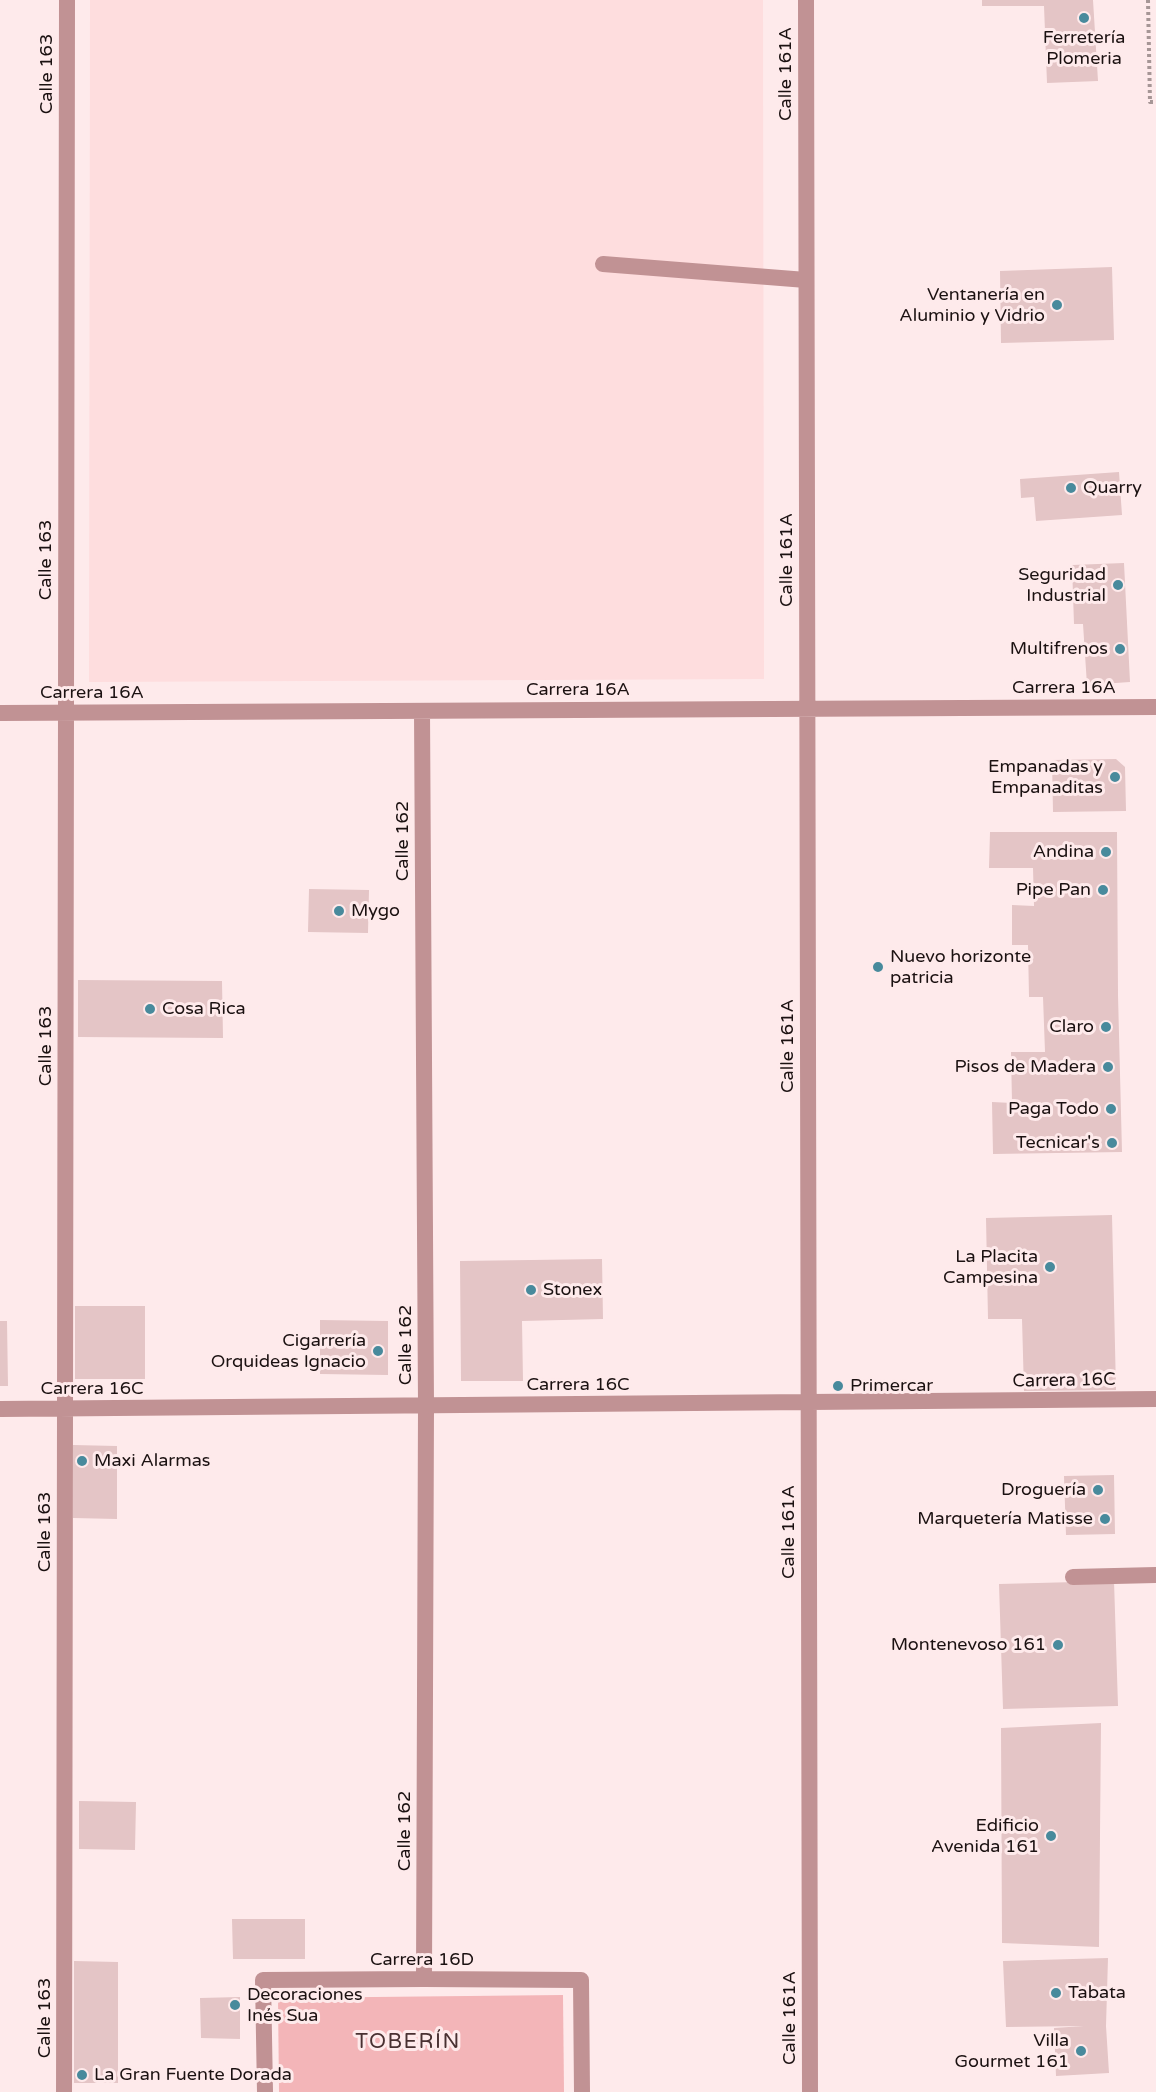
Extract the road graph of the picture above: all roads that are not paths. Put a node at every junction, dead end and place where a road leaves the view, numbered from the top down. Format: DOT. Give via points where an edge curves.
graph roads {
  1 [pos="67,0"];
  2 [pos="806,0"];
  3 [pos="603,264"];
  4 [pos="806,280"];
  5 [pos="1156,707"];
  6 [pos="807,709"];
  7 [pos="422,711"];
  8 [pos="0,713"];
  9 [pos="66,713"];
  10 [pos="1156,1399"];
  11 [pos="808,1402"];
  12 [pos="426,1405"];
  13 [pos="65,1408"];
  14 [pos="0,1409"];
  15 [pos="1156,1575"];
  16 [pos="1073,1577"];
  17 [pos="424,1979"];
  18 [pos="64,2092"];
  19 [pos="265,2092"];
  20 [pos="582,2092"];
  21 [pos="810,2092"];
  1 -- 9 [label="street, Calle 163"];
  2 -- 4 [label="street, Calle 161A"];
  3 -- 4 [label="street"];
  4 -- 6 [label="street, Calle 161A"];
  5 -- 6 [label="street, Carrera 16A"];
  6 -- 7 [label="street, Carrera 16A"];
  6 -- 11 [label="street, Calle 161A"];
  7 -- 9 [label="street, Carrera 16A"];
  7 -- 12 [label="street, Calle 162"];
  8 -- 9 [label="street, Carrera 16A"];
  9 -- 13 [label="street, Calle 163"];
  10 -- 11 [label="street, Carrera 16C"];
  11 -- 12 [label="street, Carrera 16C"];
  11 -- 21 [label="street, Calle 161A"];
  12 -- 13 [label="street, Carrera 16C"];
  12 -- 17 [label="street, Calle 162"];
  13 -- 14 [label="street, Carrera 16C"];
  13 -- 18 [label="street, Calle 163"];
  15 -- 16 [label="street"];
  17 -- 19 [label="street, Carrera 16D" via="263,1980"];
  17 -- 20 [label="street, Carrera 16D" via="581,1980"];
}
